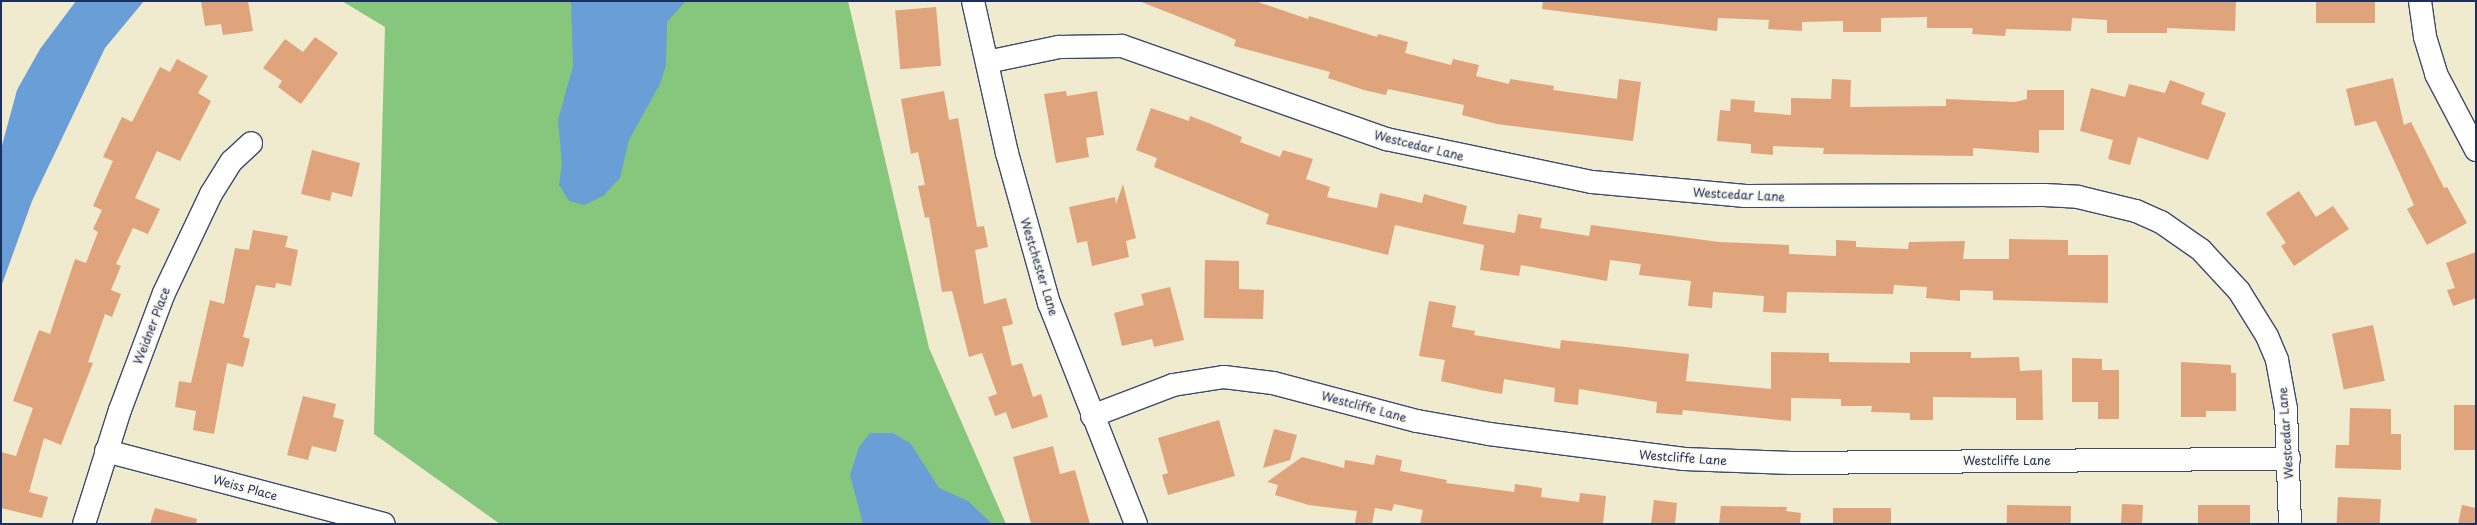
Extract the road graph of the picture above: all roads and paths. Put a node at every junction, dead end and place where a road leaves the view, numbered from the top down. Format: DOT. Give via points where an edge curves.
graph roads {
  1 [pos="973,1"];
  2 [pos="2420,1"];
  3 [pos="986,62"];
  4 [pos="251,143"];
  5 [pos="2476,150"];
  6 [pos="1092,416"];
  7 [pos="106,451"];
  8 [pos="2289,459"];
  9 [pos="84,524"];
  10 [pos="384,524"];
  11 [pos="1136,524"];
  12 [pos="2290,524"];
  1 -- 3 [label="street, Westchester Lane"];
  2 -- 5 [label="street" via="2425,37 2436,74"];
  3 -- 6 [label="street, Westchester Lane" via="1036,260 1065,349"];
  3 -- 8 [label="street, Westcedar Lane" via="1059,46 1122,46 1151,53 1270,101 1386,139 1592,182 1745,196 2044,195 2078,198 2122,207 2161,222 2201,250 2254,312 2277,360 2283,383"];
  4 -- 7 [label="street, Weidner Place" via="232,161 192,231 164,293"];
  6 -- 8 [label="street, Westcliffe Lane" via="1173,385 1224,377 1273,383 1417,421 1489,434 1684,459 1799,463"];
  6 -- 11 [label="street, Westchester Lane"];
  7 -- 9 [label="street, Weidner Place"];
  7 -- 10 [label="street, Weiss Place"];
  8 -- 12 [label="street, Westcedar Lane"];
}
